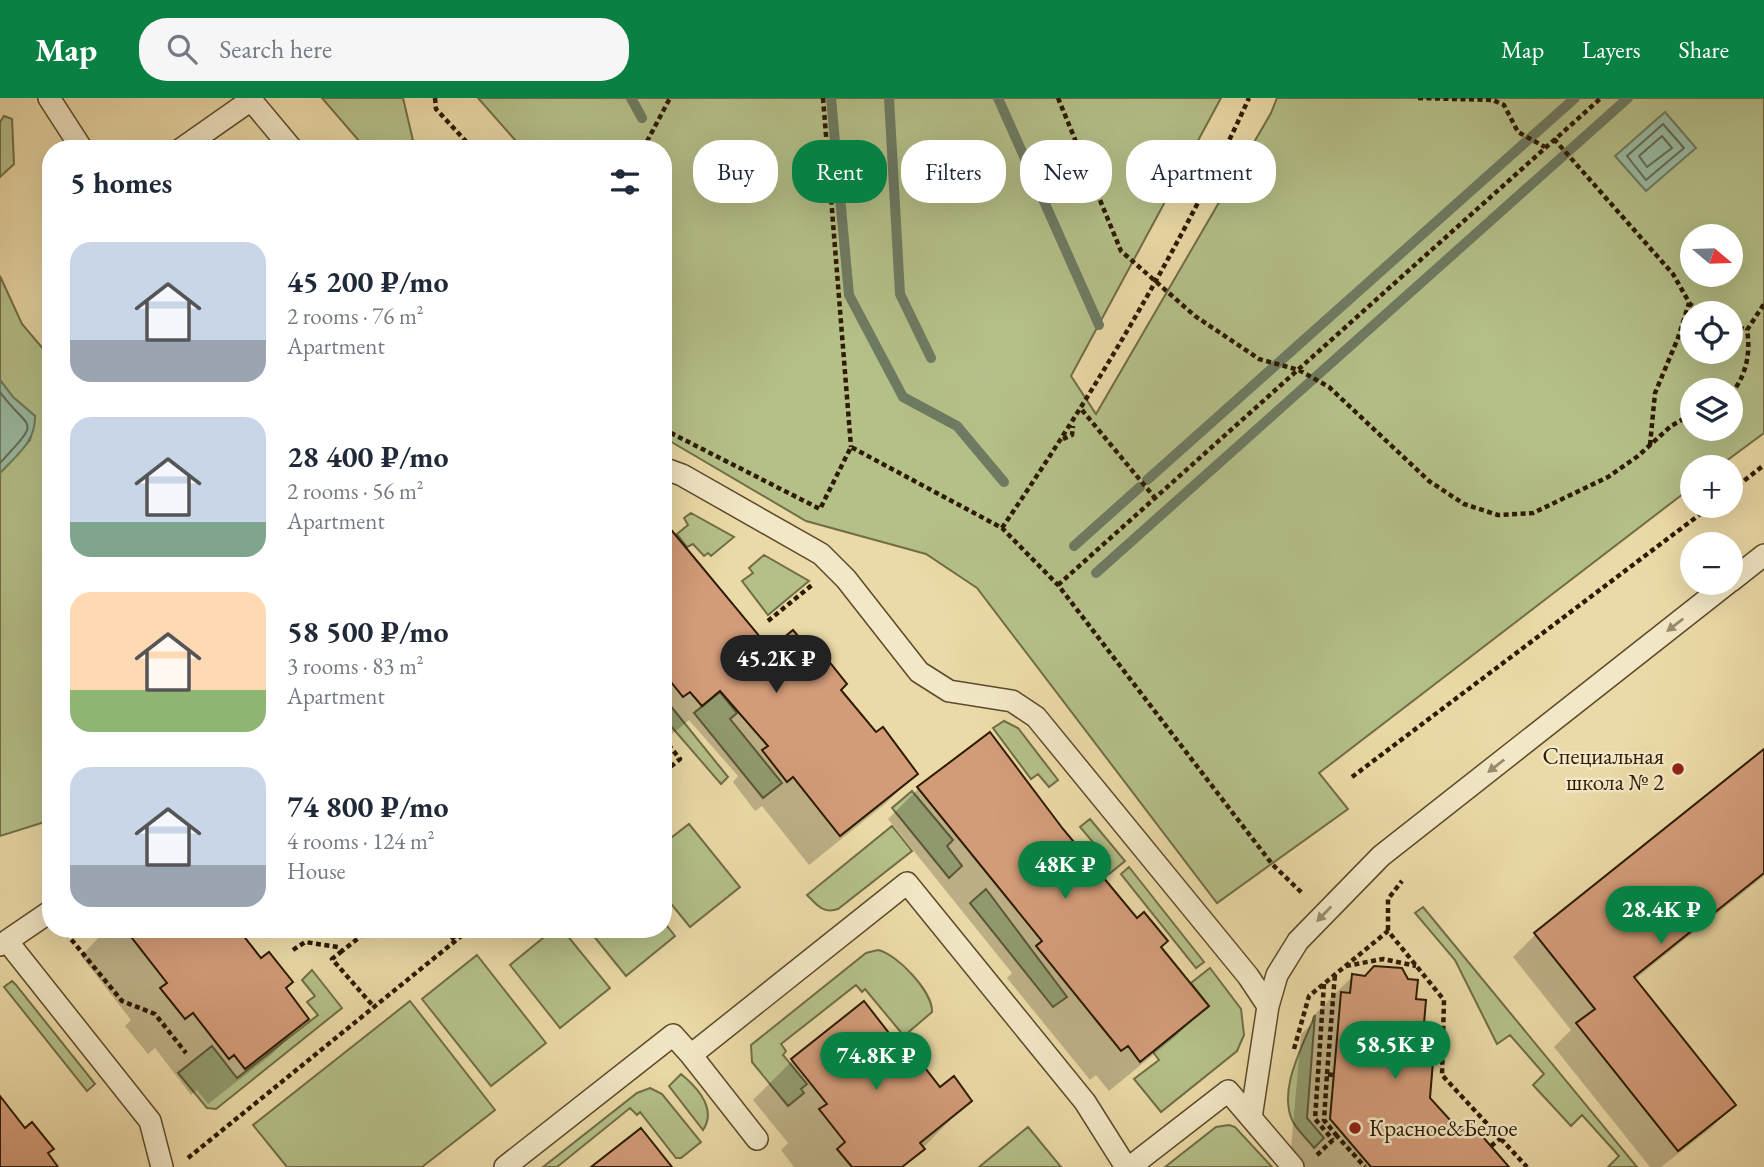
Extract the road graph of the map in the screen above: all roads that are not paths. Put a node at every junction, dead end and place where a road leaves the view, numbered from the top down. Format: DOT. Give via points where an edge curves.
graph roads {
  1 [pos="48,98"];
  2 [pos="76,140"];
  3 [pos="194,140"];
  4 [pos="284,140"];
  5 [pos="672,471"];
  6 [pos="1764,555"];
  7 [pos="1743,572"];
  8 [pos="1713,595"];
  9 [pos="42,917"];
  10 [pos="4,943"];
  11 [pos="1268,1006"];
  12 [pos="691,1055"];
  13 [pos="1251,1118"];
  14 [pos="757,1139"];
  15 [pos="162,1167"];
  16 [pos="505,1167"];
  17 [pos="1128,1167"];
  18 [pos="1293,1167"];
  1 -- 2 [label="lane"];
  3 -- 4 [label="lane" via="251,100"];
  5 -- 11 [label="lane" via="821,554 919,672 949,691 1012,701 1037,717"];
  6 -- 7 [label="lane"];
  8 -- 11 [label="lane, one-way" via="1381,856 1298,941 1277,975"];
  9 -- 10 [label="lane"];
  10 -- 15 [label="lane" via="150,1121"];
  11 -- 13 [label="lane"];
  12 -- 14 [label="lane"];
  12 -- 16 [label="lane" via="673,1035"];
  12 -- 17 [label="lane" via="907,883 1085,1102"];
  13 -- 17 [label="lane" via="1227,1091"];
  13 -- 18 [label="lane"];
}
